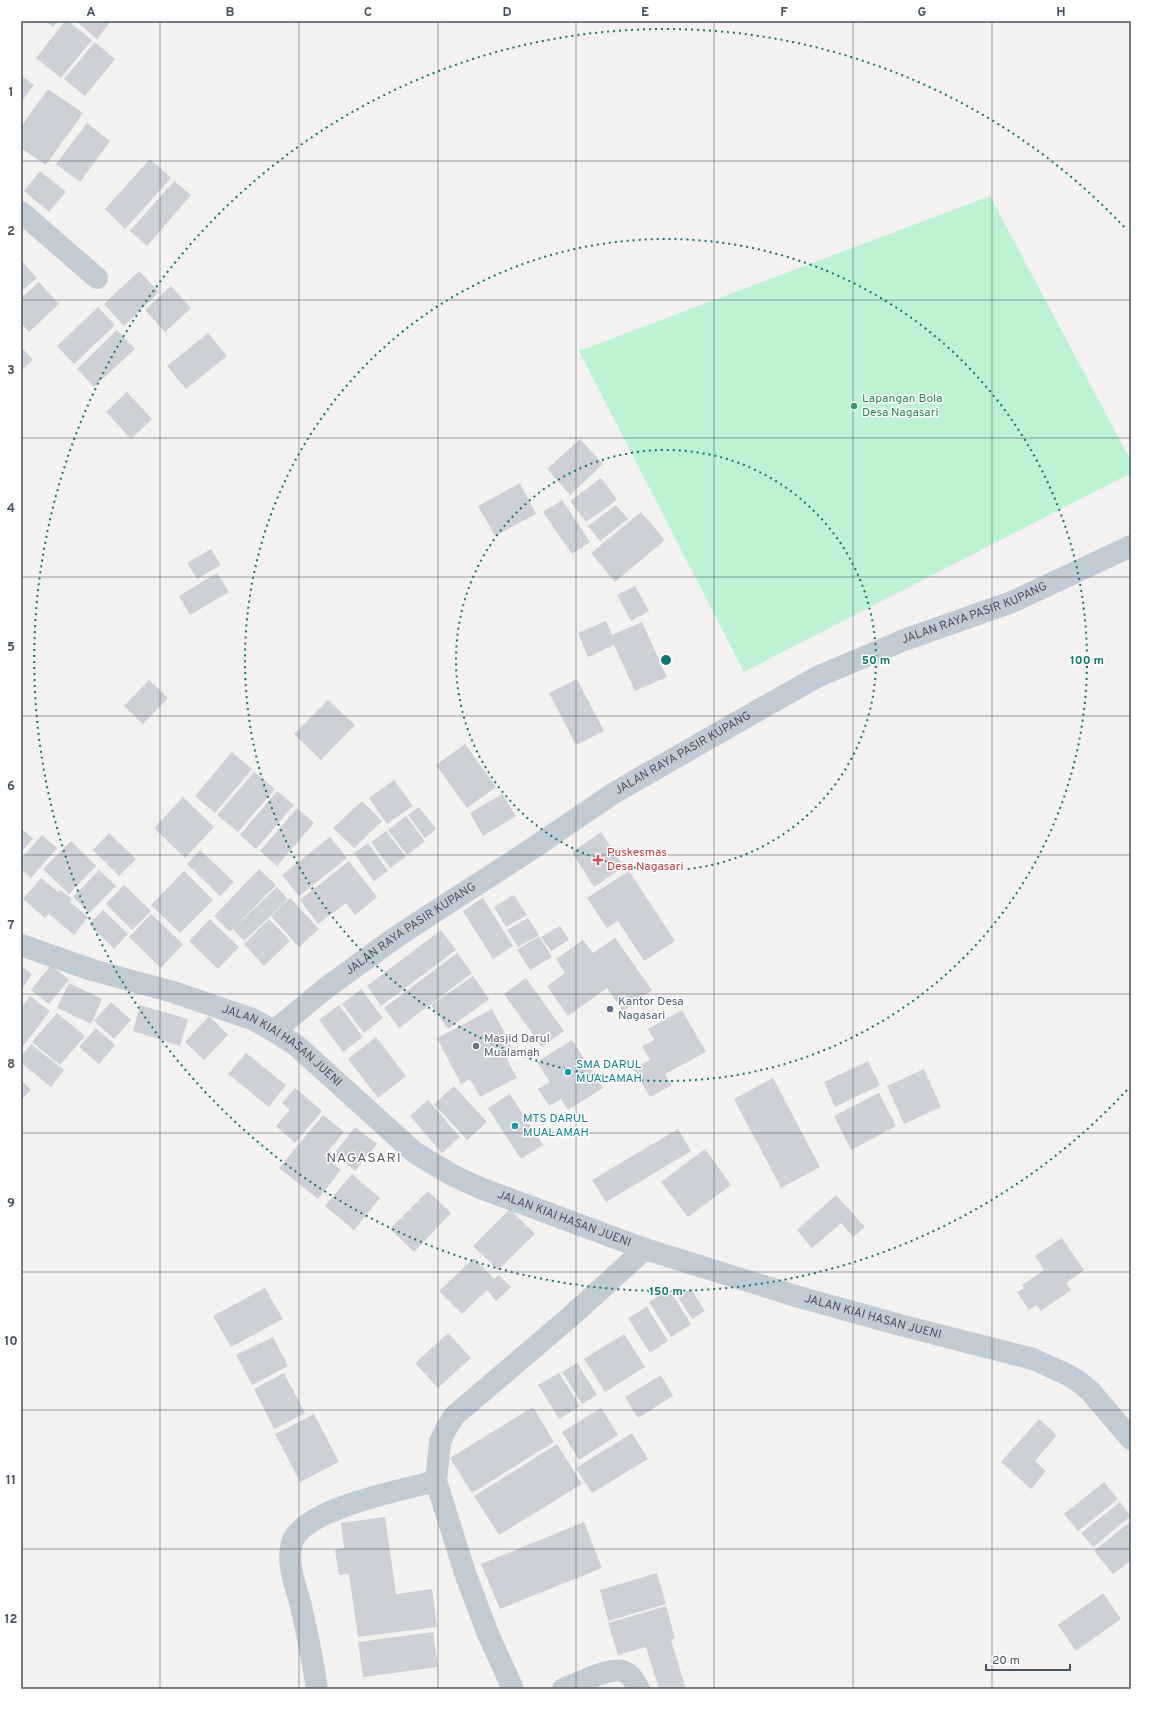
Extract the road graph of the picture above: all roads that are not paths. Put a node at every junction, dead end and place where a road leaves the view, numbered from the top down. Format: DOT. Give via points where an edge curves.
graph roads {
  1 [pos="21,212"];
  2 [pos="97,278"];
  3 [pos="1131,546"];
  4 [pos="21,945"];
  5 [pos="274,1031"];
  6 [pos="645,1248"];
  7 [pos="1131,1439"];
  8 [pos="436,1481"];
  9 [pos="317,1689"];
  10 [pos="513,1689"];
  11 [pos="563,1689"];
  12 [pos="639,1689"];
  1 -- 2 [label="street"];
  3 -- 5 [label="street, JALAN RAYA PASIR KUPANG" via="1012,602 904,640 817,677 614,793 399,935 326,988"];
  4 -- 5 [label="street, JALAN KIAI HASAN JUENI" via="92,970 173,992 252,1019"];
  5 -- 6 [label="street, JALAN KIAI HASAN JUENI" via="297,1046 395,1136 434,1165 480,1188"];
  6 -- 7 [label="street, JALAN KIAI HASAN JUENI" via="799,1297 1033,1359 1078,1381 1090,1391"];
  6 -- 8 [label="street" via="570,1317 454,1416 440,1442"];
  8 -- 9 [label="street" via="337,1508 314,1519 295,1537 291,1550 291,1566"];
  8 -- 10 [label="street" via="470,1586"];
  11 -- 12 [label="street" via="613,1670 624,1671 630,1675"];
}
